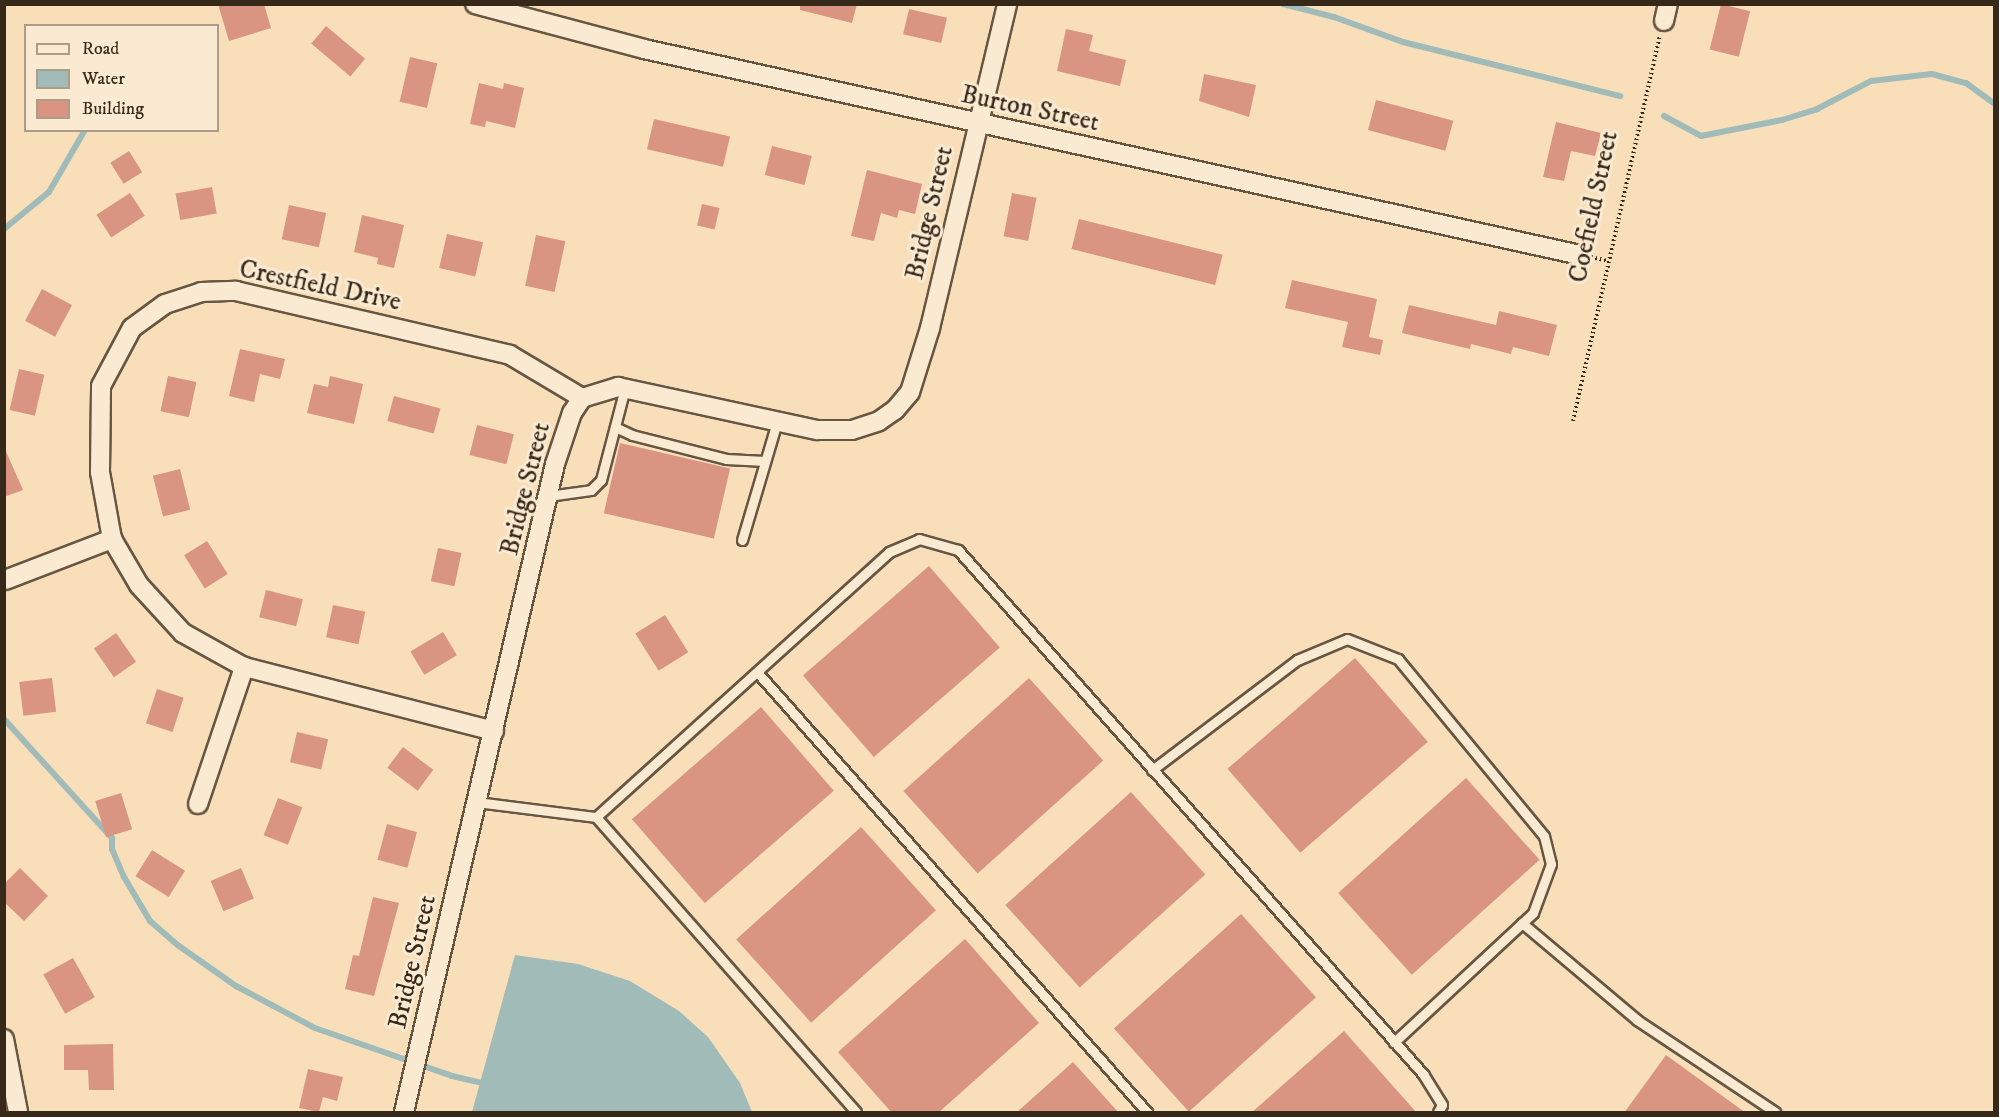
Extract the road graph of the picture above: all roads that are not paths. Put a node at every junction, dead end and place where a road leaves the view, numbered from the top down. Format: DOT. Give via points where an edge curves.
graph roads {
  1 [pos="475,4"];
  2 [pos="1007,4"];
  3 [pos="977,124"];
  4 [pos="1576,254"];
  5 [pos="625,388"];
  6 [pos="582,398"];
  7 [pos="777,422"];
  8 [pos="615,427"];
  9 [pos="765,461"];
  10 [pos="548,496"];
  11 [pos="112,539"];
  12 [pos="742,540"];
  13 [pos="5,580"];
  14 [pos="244,666"];
  15 [pos="757,672"];
  16 [pos="494,731"];
  17 [pos="1152,770"];
  18 [pos="477,802"];
  19 [pos="198,804"];
  20 [pos="596,817"];
  21 [pos="1522,923"];
  22 [pos="4,1039"];
  23 [pos="1394,1042"];
  24 [pos="1440,1108"];
  25 [pos="18,1113"];
  26 [pos="404,1113"];
  27 [pos="856,1113"];
  28 [pos="1147,1113"];
  29 [pos="1449,1113"];
  30 [pos="1775,1113"];
  1 -- 3 [label="street, Burton Street" via="644,49"];
  2 -- 3 [label="street, Bridge Street"];
  3 -- 4 [label="street, Burton Street"];
  3 -- 7 [label="street, Bridge Street" via="930,328 910,392 879,421 852,430 816,430"];
  5 -- 6 [label="street, Bridge Street" via="593,392"];
  5 -- 7 [label="street, Bridge Street"];
  5 -- 8 [label="lane"];
  6 -- 10 [label="street, Bridge Street" via="564,431"];
  6 -- 11 [label="street, Crestfield Drive" via="510,355 236,291 201,292 165,304 132,328 101,386 100,472"];
  7 -- 9 [label="lane"];
  8 -- 9 [label="lane" via="726,459"];
  8 -- 10 [label="lane" via="601,480 591,490"];
  9 -- 12 [label="lane"];
  10 -- 16 [label="street, Bridge Street"];
  11 -- 13 [label="street"];
  11 -- 14 [label="street, Crestfield Drive" via="139,585 183,633"];
  14 -- 16 [label="street, Crestfield Drive"];
  14 -- 19 [label="street"];
  15 -- 17 [label="lane" via="888,552 919,539 958,550"];
  15 -- 20 [label="lane"];
  15 -- 28 [label="lane"];
  16 -- 18 [label="street, Bridge Street"];
  17 -- 21 [label="lane" via="1297,660 1347,639 1398,659 1544,836 1551,864 1533,913"];
  17 -- 23 [label="lane"];
  18 -- 20 [label="lane"];
  18 -- 26 [label="street, Bridge Street"];
  20 -- 27 [label="lane"];
  21 -- 23 [label="lane"];
  21 -- 30 [label="lane" via="1637,1020"];
  22 -- 25 [label="street"];
  23 -- 24 [label="lane" via="1423,1074"];
  24 -- 29 [label="lane"];
}
